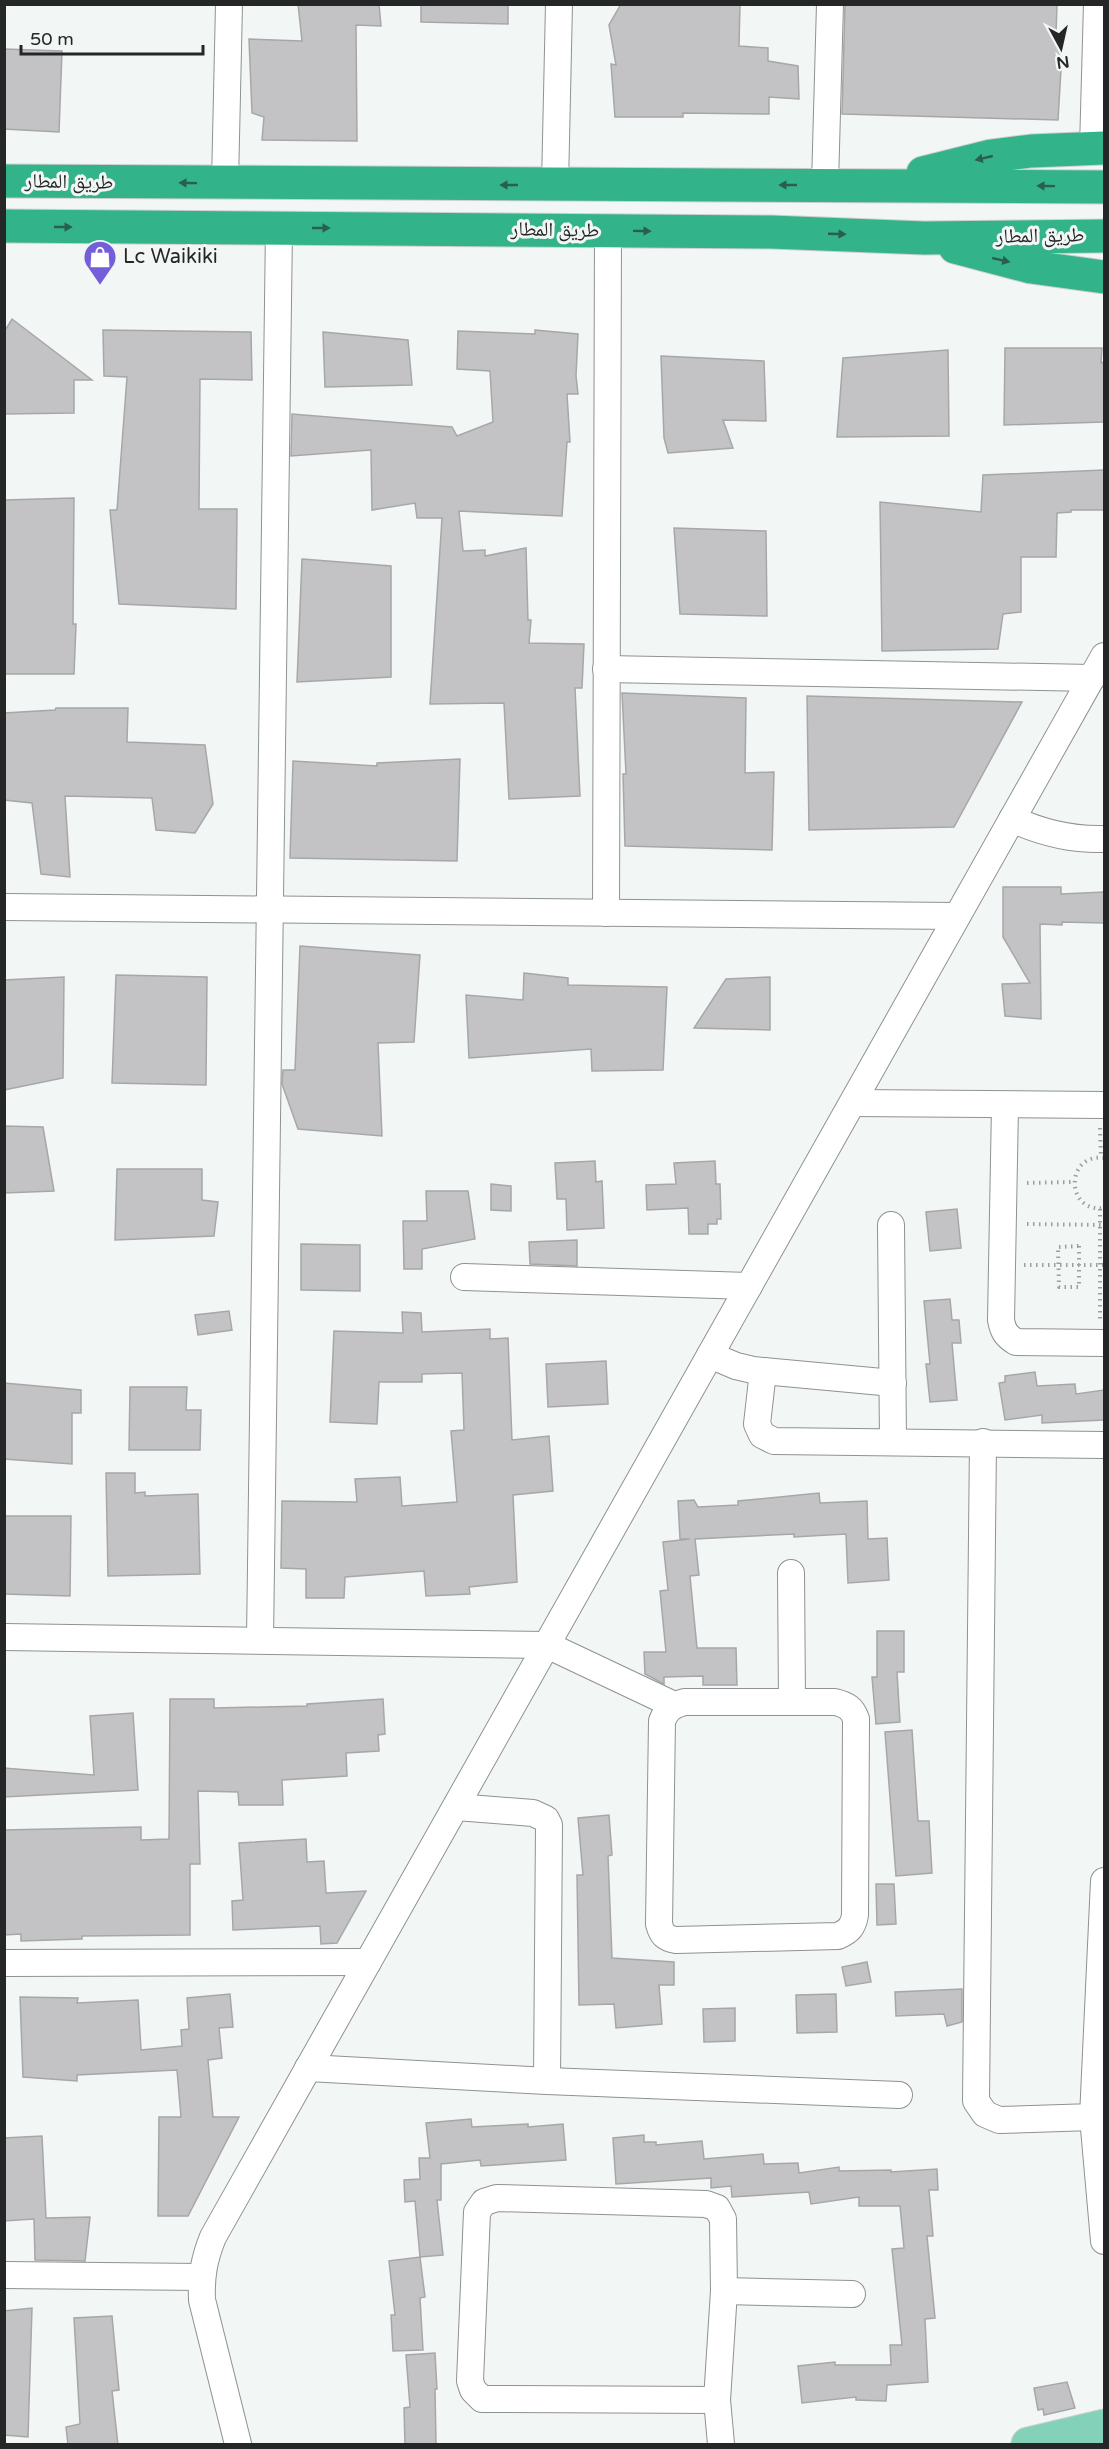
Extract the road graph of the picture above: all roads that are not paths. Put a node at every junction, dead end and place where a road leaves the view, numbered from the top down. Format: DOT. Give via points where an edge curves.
graph roads {
  1 [pos="229,4"];
  2 [pos="559,4"];
  3 [pos="830,4"];
  4 [pos="1097,4"];
  5 [pos="1099,148"];
  6 [pos="4,181"];
  7 [pos="225,183"];
  8 [pos="555,184"];
  9 [pos="825,184"];
  10 [pos="872,184"];
  11 [pos="1104,187"];
  12 [pos="4,226"];
  13 [pos="279,228"];
  14 [pos="608,231"];
  15 [pos="1104,236"];
  16 [pos="924,238"];
  17 [pos="1104,277"];
  18 [pos="1098,667"];
  19 [pos="606,669"];
  20 [pos="1012,819"];
  21 [pos="1104,839"];
  22 [pos="4,907"];
  23 [pos="269,909"];
  24 [pos="606,913"];
  25 [pos="957,916"];
  26 [pos="854,1103"];
  27 [pos="1104,1105"];
  28 [pos="1005,1106"];
  29 [pos="891,1225"];
  30 [pos="464,1277"];
  31 [pos="749,1286"];
  32 [pos="1102,1343"];
  33 [pos="710,1355"];
  34 [pos="762,1371"];
  35 [pos="893,1383"];
  36 [pos="893,1442"];
  37 [pos="983,1442"];
  38 [pos="1104,1445"];
  39 [pos="791,1573"];
  40 [pos="4,1636"];
  41 [pos="260,1640"];
  42 [pos="547,1645"];
  43 [pos="792,1702"];
  44 [pos="674,1705"];
  45 [pos="456,1807"];
  46 [pos="1104,1881"];
  47 [pos="368,1962"];
  48 [pos="4,1963"];
  49 [pos="309,2068"];
  50 [pos="547,2081"];
  51 [pos="899,2095"];
  52 [pos="1094,2117"];
  53 [pos="1104,2241"];
  54 [pos="4,2275"];
  55 [pos="201,2277"];
  56 [pos="724,2291"];
  57 [pos="852,2295"];
  58 [pos="717,2400"];
  59 [pos="1104,2426"];
  60 [pos="238,2445"];
  61 [pos="721,2445"];
  62 [pos="1028,2445"];
  1 -- 7 [label="street"];
  2 -- 8 [label="street"];
  3 -- 9 [label="street"];
  4 -- 5 [label="street"];
  5 -- 10 [label="highway, one-way" via="991,156"];
  7 -- 6 [label="highway, طريق المطار, one-way"];
  8 -- 7 [label="highway, طريق المطار, one-way"];
  9 -- 8 [label="highway, طريق المطار, one-way"];
  9 -- 10 [label="highway, طريق المطار"];
  11 -- 10 [label="highway, طريق المطار, one-way"];
  12 -- 13 [label="highway, طريق المطار, one-way"];
  13 -- 14 [label="highway, طريق المطار, one-way"];
  13 -- 23 [label="street"];
  14 -- 16 [label="highway, طريق المطار, one-way"];
  14 -- 19 [label="street"];
  15 -- 16 [label="highway, طريق المطار"];
  16 -- 17 [label="highway, one-way" via="1031,267"];
  18 -- 19 [label="street"];
  18 -- 20 [label="street"];
  19 -- 24 [label="street"];
  20 -- 21 [label="street" via="1050,834"];
  20 -- 25 [label="street"];
  22 -- 23 [label="street"];
  23 -- 24 [label="street"];
  23 -- 41 [label="street"];
  24 -- 25 [label="street"];
  25 -- 26 [label="street"];
  26 -- 28 [label="street"];
  26 -- 31 [label="street"];
  27 -- 28 [label="street"];
  28 -- 32 [label="street" via="1003,1330 1016,1342"];
  29 -- 35 [label="street"];
  30 -- 31 [label="street"];
  31 -- 33 [label="street"];
  33 -- 34 [label="street" via="735,1366"];
  33 -- 42 [label="street"];
  34 -- 35 [label="street"];
  34 -- 36 [label="street" via="757,1424 768,1439"];
  35 -- 36 [label="street"];
  36 -- 37 [label="street"];
  37 -- 38 [label="street"];
  37 -- 52 [label="street" via="976,2101 985,2114 999,2120"];
  39 -- 43 [label="street"];
  40 -- 41 [label="street"];
  41 -- 42 [label="street"];
  42 -- 44 [label="street"];
  42 -- 45 [label="street"];
  43 -- 44 [label="street"];
  43 -- 44 [label="street" via="835,1702 846,1705 856,1719 855,1915 848,1932 838,1936 676,1940 661,1932 662,1721"];
  45 -- 47 [label="street"];
  45 -- 50 [label="street" via="533,1813 549,1825"];
  46 -- 52 [label="street"];
  47 -- 48 [label="street"];
  47 -- 49 [label="street"];
  49 -- 50 [label="street"];
  49 -- 55 [label="street" via="213,2237"];
  50 -- 51 [label="street"];
  52 -- 53 [label="street"];
  54 -- 55 [label="street"];
  55 -- 60 [label="street" via="206,2320"];
  56 -- 57 [label="street"];
  56 -- 58 [label="street"];
  56 -- 58 [label="street" via="723,2219 717,2208 706,2204 497,2198 484,2202 477,2212 470,2381 482,2399"];
  58 -- 61 [label="street"];
  59 -- 62 [label="main road"];
}
